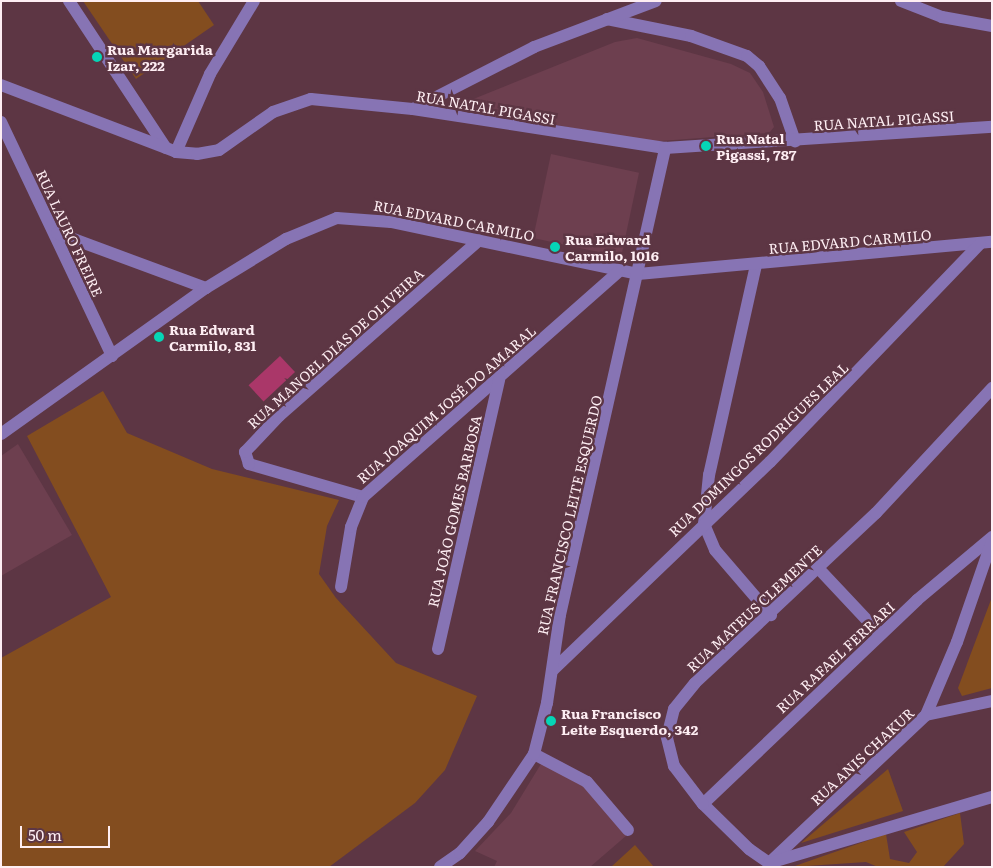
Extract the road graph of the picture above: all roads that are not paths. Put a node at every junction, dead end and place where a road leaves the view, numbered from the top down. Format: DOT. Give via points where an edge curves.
graph roads {
  1 [pos="69,1"];
  2 [pos="254,1"];
  3 [pos="656,1"];
  4 [pos="901,1"];
  5 [pos="604,18"];
  6 [pos="992,26"];
  7 [pos="1,85"];
  8 [pos="413,109"];
  9 [pos="1,122"];
  10 [pos="992,127"];
  11 [pos="794,141"];
  12 [pos="665,148"];
  13 [pos="171,150"];
  14 [pos="57,233"];
  15 [pos="479,240"];
  16 [pos="986,243"];
  17 [pos="756,265"];
  18 [pos="618,271"];
  19 [pos="638,274"];
  20 [pos="206,288"];
  21 [pos="112,356"];
  22 [pos="499,380"];
  23 [pos="992,388"];
  24 [pos="1,434"];
  25 [pos="362,497"];
  26 [pos="704,524"];
  27 [pos="992,537"];
  28 [pos="992,542"];
  29 [pos="819,569"];
  30 [pos="341,587"];
  31 [pos="771,615"];
  32 [pos="880,634"];
  33 [pos="438,649"];
  34 [pos="553,670"];
  35 [pos="992,701"];
  36 [pos="926,715"];
  37 [pos="534,754"];
  38 [pos="992,797"];
  39 [pos="703,804"];
  40 [pos="628,830"];
  41 [pos="460,853"];
  42 [pos="769,863"];
  43 [pos="440,867"];
  44 [pos="459,867"];
  1 -- 13 [label="street"];
  2 -- 13 [label="street" via="210,74"];
  3 -- 5 [label="street"];
  4 -- 6 [label="street" via="942,16"];
  5 -- 8 [label="street" via="526,51"];
  5 -- 11 [label="street" via="692,36 747,56 759,66 780,98"];
  7 -- 13 [label="street, RUA NATAL PIGASSI"];
  8 -- 12 [label="street, RUA NATAL PIGASSI"];
  8 -- 13 [label="street, RUA NATAL PIGASSI" via="311,99 273,112 219,150 197,154"];
  9 -- 14 [label="street, RUA LAURO FREIRE"];
  10 -- 11 [label="street, RUA NATAL PIGASSI"];
  11 -- 12 [label="street, RUA NATAL PIGASSI"];
  12 -- 19 [label="street, RUA FRANCISCO LEITE ESQUERDO"];
  14 -- 20 [label="street"];
  14 -- 21 [label="street, RUA LAURO FREIRE"];
  15 -- 18 [label="street, RUA EDVARD CARMILO"];
  15 -- 20 [label="street, RUA EDVARD CARMILO" via="360,217 337,218 286,239"];
  15 -- 25 [label="street, RUA MANOEL DIAS DE OLIVEIRA" via="272,422 245,452 250,464"];
  16 -- 17 [label="street, RUA EDVARD CARMILO"];
  16 -- 26 [label="street, RUA DOMINGOS RODRIGUES LEAL" via="770,462"];
  17 -- 19 [label="street, RUA EDVARD CARMILO"];
  17 -- 26 [label="street" via="709,475"];
  18 -- 19 [label="street, RUA EDVARD CARMILO"];
  18 -- 22 [label="street, RUA JOAQUIM JOSÉ DO AMARAL"];
  19 -- 34 [label="street, RUA FRANCISCO LEITE ESQUERDO" via="560,615"];
  20 -- 21 [label="street, RUA EDVARD CARMILO"];
  21 -- 24 [label="street, RUA EDVARD CARMILO"];
  22 -- 25 [label="street, RUA JOAQUIM JOSÉ DO AMARAL"];
  22 -- 33 [label="street, RUA JOÃO GOMES BARBOSA"];
  23 -- 29 [label="street, RUA MATEUS CLEMENTE"];
  25 -- 30 [label="street, RUA JOAQUIM JOSÉ DO AMARAL" via="350,527"];
  26 -- 31 [label="street" via="716,550"];
  26 -- 34 [label="street, RUA DOMINGOS RODRIGUES LEAL"];
  27 -- 32 [label="street, RUA RAFAEL FERRARI"];
  28 -- 36 [label="street, RUA ANIS CHAKUR" via="957,642"];
  29 -- 31 [label="street, RUA MATEUS CLEMENTE"];
  29 -- 32 [label="street"];
  31 -- 39 [label="street, RUA MATEUS CLEMENTE" via="695,683 669,720 667,738 674,766"];
  32 -- 39 [label="street, RUA RAFAEL FERRARI"];
  34 -- 37 [label="street, RUA FRANCISCO LEITE ESQUERDO"];
  35 -- 36 [label="street"];
  36 -- 42 [label="street, RUA ANIS CHAKUR"];
  37 -- 40 [label="street" via="587,782"];
  37 -- 41 [label="street, RUA FRANCISCO LEITE ESQUERDO" via="488,822"];
  38 -- 42 [label="street"];
  39 -- 42 [label="street, RUA MATEUS CLEMENTE" via="749,849"];
  41 -- 43 [label="street, RUA FRANCISCO LEITE ESQUERDO"];
  41 -- 44 [label="street"];
}
